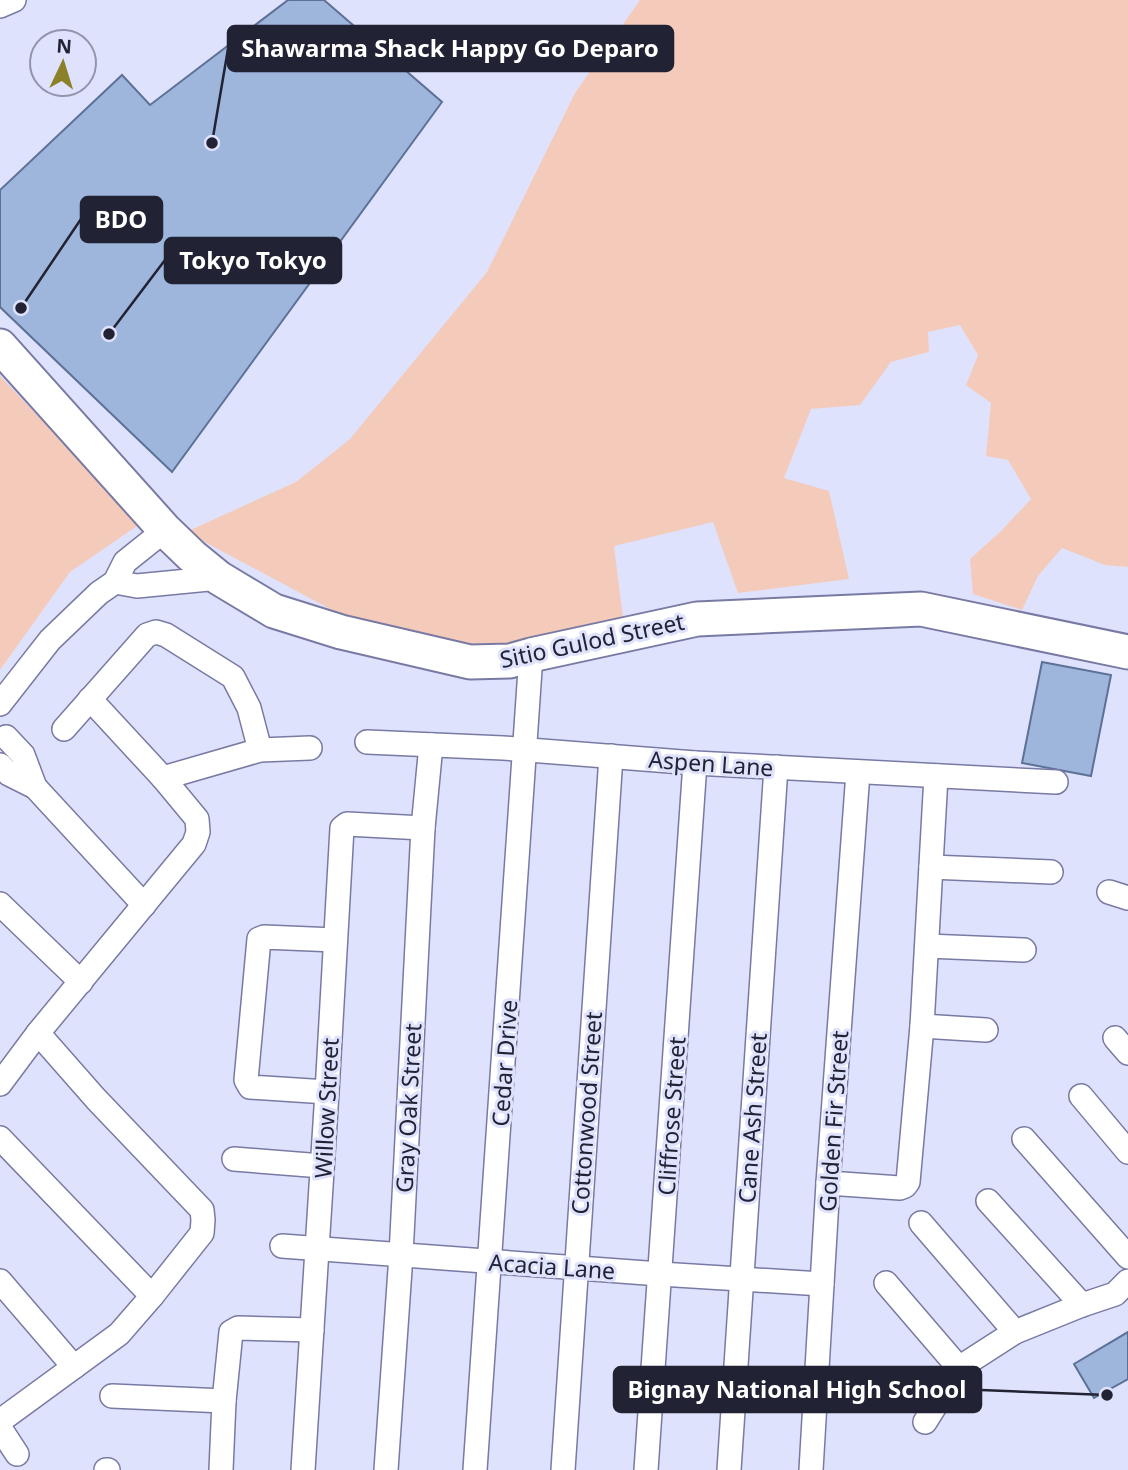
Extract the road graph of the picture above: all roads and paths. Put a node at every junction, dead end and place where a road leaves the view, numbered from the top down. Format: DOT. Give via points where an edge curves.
graph roads {
  1 [pos="14,0"];
  2 [pos="0,6"];
  3 [pos="0,346"];
  4 [pos="164,530"];
  5 [pos="219,578"];
  6 [pos="116,582"];
  7 [pos="1128,652"];
  8 [pos="531,655"];
  9 [pos="90,699"];
  10 [pos="0,706"];
  11 [pos="64,729"];
  12 [pos="3,741"];
  13 [pos="367,743"];
  14 [pos="431,745"];
  15 [pos="310,747"];
  16 [pos="260,750"];
  17 [pos="526,750"];
  18 [pos="611,756"];
  19 [pos="695,762"];
  20 [pos="0,765"];
  21 [pos="776,767"];
  22 [pos="858,772"];
  23 [pos="936,776"];
  24 [pos="163,778"];
  25 [pos="1056,782"];
  26 [pos="35,787"];
  27 [pos="423,828"];
  28 [pos="931,867"];
  29 [pos="1051,873"];
  30 [pos="144,905"];
  31 [pos="3,913"];
  32 [pos="335,940"];
  33 [pos="927,946"];
  34 [pos="1024,950"];
  35 [pos="81,982"];
  36 [pos="922,1026"];
  37 [pos="986,1030"];
  38 [pos="38,1033"];
  39 [pos="0,1084"];
  40 [pos="327,1092"];
  41 [pos="1081,1096"];
  42 [pos="0,1138"];
  43 [pos="1024,1139"];
  44 [pos="1128,1152"];
  45 [pos="234,1159"];
  46 [pos="322,1166"];
  47 [pos="828,1183"];
  48 [pos="988,1201"];
  49 [pos="921,1223"];
  50 [pos="282,1246"];
  51 [pos="317,1248"];
  52 [pos="401,1255"];
  53 [pos="1128,1257"];
  54 [pos="490,1261"];
  55 [pos="576,1268"];
  56 [pos="660,1274"];
  57 [pos="741,1279"];
  58 [pos="0,1281"];
  59 [pos="1128,1281"];
  60 [pos="886,1283"];
  61 [pos="822,1284"];
  62 [pos="152,1296"];
  63 [pos="1082,1305"];
  64 [pos="312,1330"];
  65 [pos="1015,1332"];
  66 [pos="74,1367"];
  67 [pos="960,1368"];
  68 [pos="113,1396"];
  69 [pos="224,1401"];
  70 [pos="0,1421"];
  71 [pos="925,1422"];
  72 [pos="0,1428"];
  73 [pos="18,1454"];
  74 [pos="221,1470"];
  75 [pos="303,1470"];
  76 [pos="386,1470"];
  77 [pos="475,1470"];
  78 [pos="563,1470"];
  79 [pos="646,1470"];
  80 [pos="729,1470"];
  81 [pos="811,1470"];
  1 -- 2 [label="street"];
  3 -- 4 [label="main road, Sitio Gulod Street"];
  4 -- 5 [label="main road, Sitio Gulod Street"];
  4 -- 6 [label="street" via="125,562"];
  5 -- 6 [label="street" via="137,586"];
  5 -- 8 [label="main road, Sitio Gulod Street" via="274,611 341,632 470,662 510,661"];
  6 -- 10 [label="street" via="50,640"];
  7 -- 8 [label="main road, Sitio Gulod Street" via="921,608 697,619"];
  8 -- 17 [label="street, Cedar Drive"];
  9 -- 11 [label="street"];
  9 -- 16 [label="street" via="147,635 166,635 233,677 249,708"];
  9 -- 24 [label="street"];
  10 -- 12 [label="street" via="7,724"];
  12 -- 26 [label="street" via="23,755"];
  13 -- 14 [label="street, Aspen Lane"];
  14 -- 17 [label="street, Aspen Lane"];
  14 -- 27 [label="street, Gray Oak Street"];
  15 -- 16 [label="street"];
  16 -- 24 [label="street"];
  17 -- 18 [label="street, Aspen Lane"];
  17 -- 54 [label="street, Cedar Drive"];
  18 -- 19 [label="street, Aspen Lane"];
  18 -- 55 [label="street, Cottonwood Street"];
  19 -- 21 [label="street, Aspen Lane"];
  19 -- 56 [label="street, Cliffrose Street"];
  20 -- 26 [label="street"];
  21 -- 22 [label="street, Aspen Lane"];
  21 -- 57 [label="street, Cane Ash Street"];
  22 -- 23 [label="street, Aspen Lane"];
  22 -- 47 [label="street, Golden Fir Street"];
  23 -- 25 [label="street, Aspen Lane"];
  23 -- 28 [label="street"];
  24 -- 30 [label="street" via="197,819 198,832 194,844"];
  26 -- 30 [label="street"];
  27 -- 32 [label="street, Willow Street" via="346,824 342,828"];
  27 -- 52 [label="street, Gray Oak Street"];
  28 -- 29 [label="street"];
  28 -- 33 [label="street"];
  30 -- 35 [label="street"];
  31 -- 35 [label="street"];
  32 -- 40 [label="street, Willow Street"];
  32 -- 40 [label="street" via="258,939 246,1080 250,1087"];
  33 -- 34 [label="street"];
  33 -- 36 [label="street"];
  35 -- 38 [label="street"];
  36 -- 37 [label="street"];
  36 -- 47 [label="street" via="908,1182 900,1188"];
  38 -- 39 [label="street"];
  38 -- 62 [label="street" via="202,1210 202,1233"];
  40 -- 46 [label="street, Willow Street"];
  41 -- 44 [label="street"];
  42 -- 62 [label="street"];
  43 -- 53 [label="street"];
  45 -- 46 [label="street"];
  46 -- 51 [label="street, Willow Street"];
  47 -- 61 [label="street, Golden Fir Street"];
  48 -- 63 [label="street"];
  49 -- 65 [label="street"];
  50 -- 51 [label="street, Acacia Lane"];
  51 -- 52 [label="street, Acacia Lane"];
  51 -- 64 [label="street, Willow Street"];
  52 -- 54 [label="street, Acacia Lane"];
  52 -- 76 [label="street, Gray Oak Street"];
  54 -- 55 [label="street, Acacia Lane"];
  54 -- 77 [label="street, Cedar Drive"];
  55 -- 56 [label="street, Acacia Lane"];
  55 -- 78 [label="street, Cottonwood Street"];
  56 -- 57 [label="street, Acacia Lane"];
  56 -- 79 [label="street, Cliffrose Street"];
  57 -- 61 [label="street, Acacia Lane"];
  57 -- 80 [label="street, Cane Ash Street"];
  58 -- 66 [label="street"];
  59 -- 63 [label="street" via="1115,1294"];
  60 -- 67 [label="street"];
  61 -- 81 [label="street, Golden Fir Street"];
  62 -- 66 [label="street" via="119,1334"];
  63 -- 65 [label="street"];
  64 -- 69 [label="street" via="238,1328 231,1332"];
  64 -- 75 [label="street, Willow Street"];
  65 -- 67 [label="street"];
  66 -- 70 [label="street"];
  67 -- 71 [label="street"];
  68 -- 69 [label="street"];
  69 -- 74 [label="street"];
  72 -- 73 [label="street"];
}
